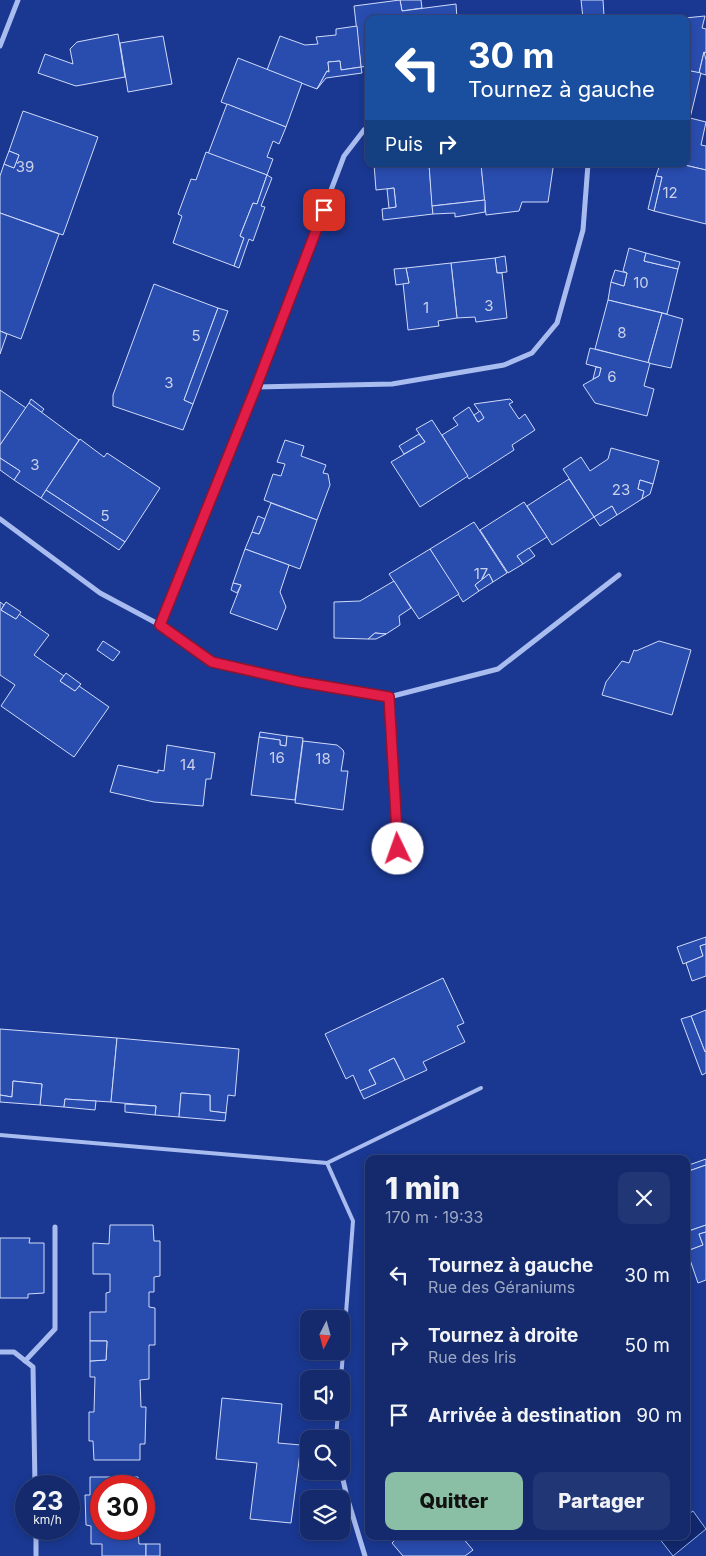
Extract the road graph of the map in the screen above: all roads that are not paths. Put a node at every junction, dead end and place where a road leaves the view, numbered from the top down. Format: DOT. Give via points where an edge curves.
graph roads {
  1 [pos="18,0"];
  2 [pos="0,46"];
  3 [pos="365,129"];
  4 [pos="588,167"];
  5 [pos="256,387"];
  6 [pos="0,519"];
  7 [pos="619,575"];
  8 [pos="160,625"];
  9 [pos="389,697"];
  10 [pos="398,849"];
  11 [pos="481,1088"];
  12 [pos="0,1135"];
  13 [pos="327,1163"];
  14 [pos="55,1227"];
  15 [pos="0,1352"];
  16 [pos="25,1361"];
  17 [pos="342,1370"];
  18 [pos="35,1475"];
  19 [pos="343,1480"];
  20 [pos="36,1540"];
  21 [pos="36,1556"];
  22 [pos="364,1556"];
  1 -- 2 [label="street"];
  3 -- 5 [label="street" via="344,156"];
  4 -- 5 [label="street" via="584,230 557,323 532,353 504,365 392,384"];
  5 -- 8 [label="street"];
  6 -- 8 [label="street" via="100,593"];
  7 -- 9 [label="street" via="498,669"];
  8 -- 9 [label="street" via="212,662 300,682"];
  9 -- 10 [label="street"];
  11 -- 13 [label="lane"];
  12 -- 13 [label="lane"];
  13 -- 17 [label="lane" via="353,1221"];
  14 -- 16 [label="street" via="55,1329"];
  15 -- 16 [label="street" via="14,1352"];
  16 -- 18 [label="street" via="33,1367"];
  19 -- 22 [label="street"];
  20 -- 21 [label="street"];
}
